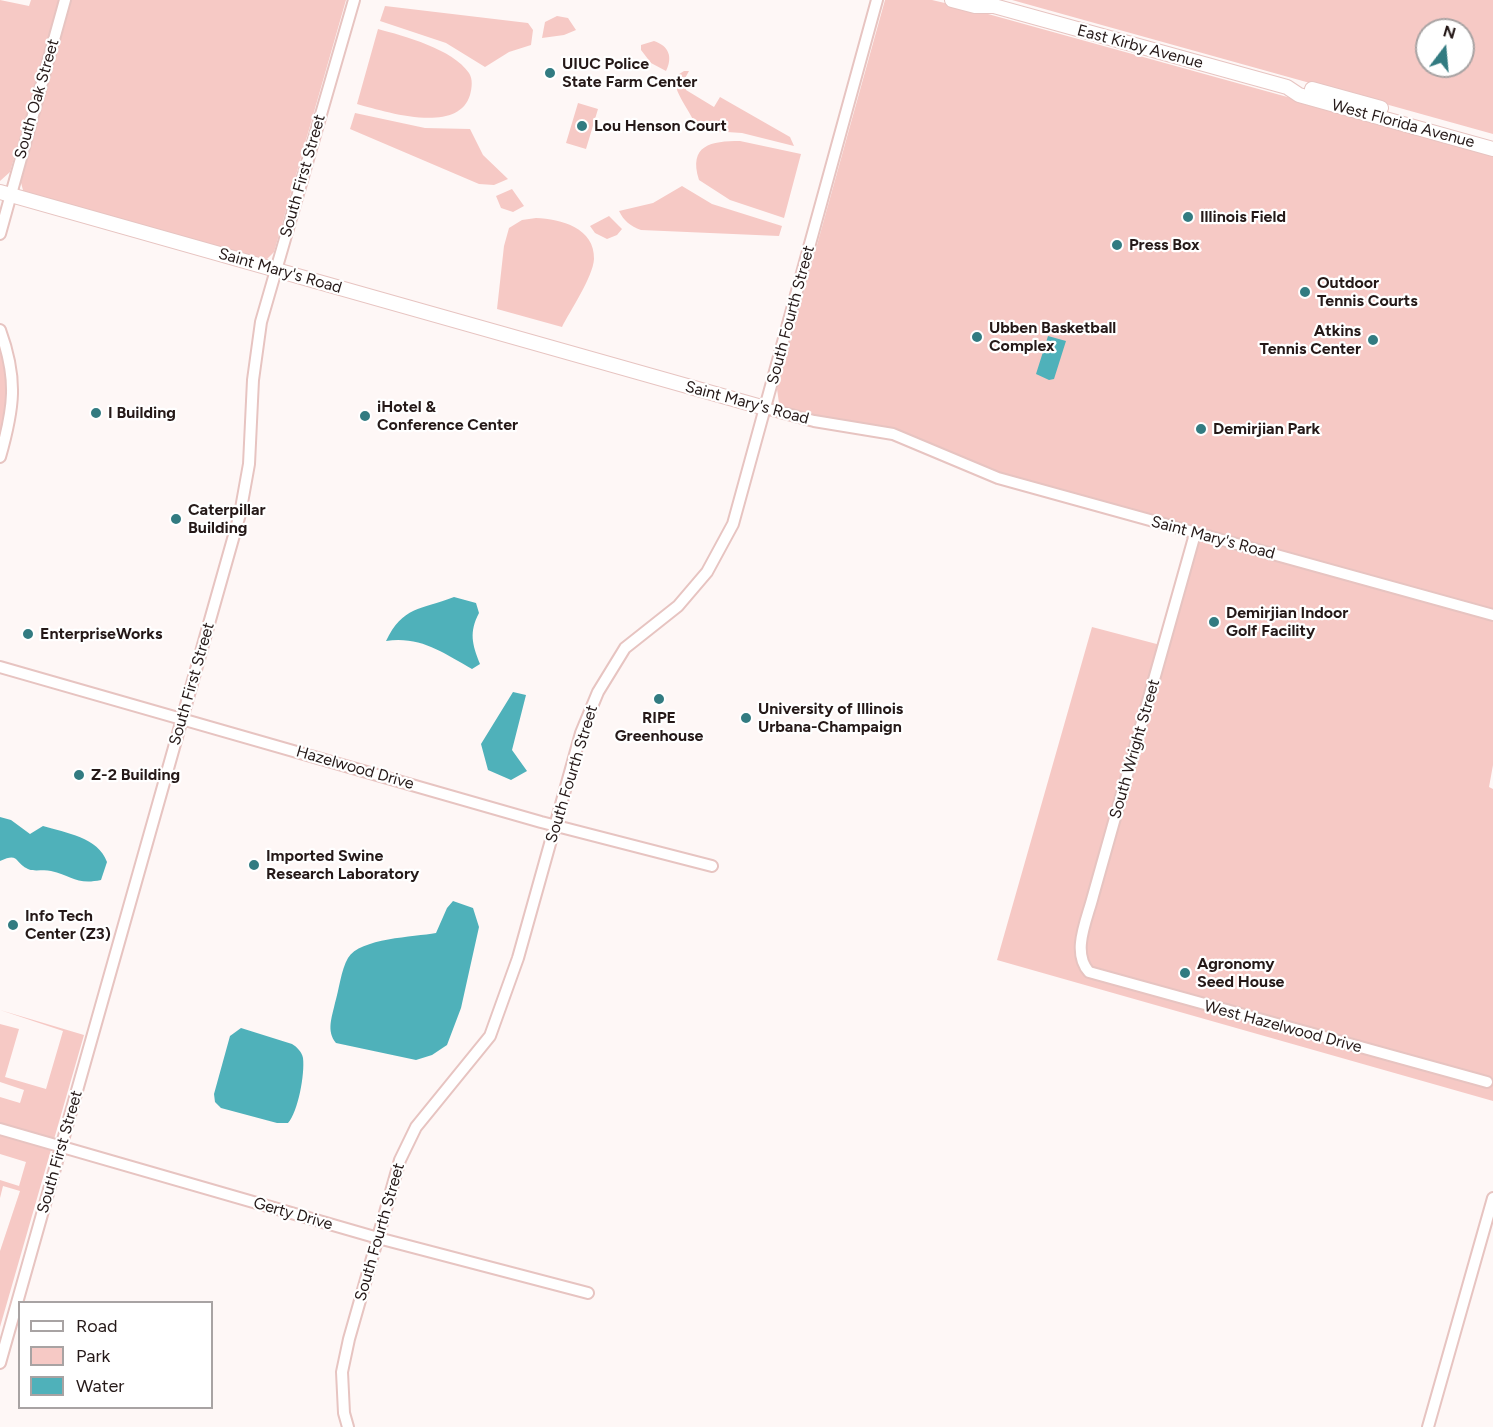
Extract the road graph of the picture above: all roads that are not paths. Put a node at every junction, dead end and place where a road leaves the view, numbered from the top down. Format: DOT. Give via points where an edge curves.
graph roads {
  1 [pos="65,0"];
  2 [pos="354,0"];
  3 [pos="877,0"];
  4 [pos="952,0"];
  5 [pos="988,3"];
  6 [pos="1313,94"];
  7 [pos="1493,139"];
  8 [pos="1493,149"];
  9 [pos="5,193"];
  10 [pos="0,234"];
  11 [pos="276,270"];
  12 [pos="0,330"];
  13 [pos="765,408"];
  14 [pos="0,457"];
  15 [pos="1195,534"];
  16 [pos="1493,615"];
  17 [pos="0,667"];
  18 [pos="182,720"];
  19 [pos="555,826"];
  20 [pos="711,866"];
  21 [pos="1082,964"];
  22 [pos="1487,1082"];
  23 [pos="0,1129"];
  24 [pos="62,1147"];
  25 [pos="1493,1198"];
  26 [pos="378,1238"];
  27 [pos="588,1293"];
  28 [pos="0,1363"];
  29 [pos="348,1427"];
  30 [pos="1428,1427"];
  1 -- 9 [label="street, South Oak Street"];
  2 -- 11 [label="street, South First Street"];
  3 -- 13 [label="street, South Fourth Street"];
  4 -- 5 [label="main road, East Kirby Avenue" via="975,6"];
  5 -- 6 [label="main road, East Kirby Avenue"];
  6 -- 7 [label="main road, West Florida Avenue"];
  6 -- 8 [label="main road, West Florida Avenue"];
  9 -- 10 [label="street, South Oak Street"];
  9 -- 11 [label="main road, Saint Mary's Road"];
  11 -- 13 [label="main road, Saint Mary's Road"];
  11 -- 18 [label="street, South First Street" via="258,335 246,488"];
  12 -- 14 [label="street" via="14,390"];
  13 -- 15 [label="street, Saint Mary's Road" via="893,434 998,478"];
  13 -- 19 [label="street, South Fourth Street" via="724,544 707,572 678,606 625,648 598,692 581,733"];
  15 -- 16 [label="street, Saint Mary's Road"];
  15 -- 21 [label="street, South Wright Street" via="1093,896 1081,943"];
  17 -- 18 [label="street, Hazelwood Drive"];
  18 -- 19 [label="street, Hazelwood Drive"];
  18 -- 24 [label="street, South First Street"];
  19 -- 20 [label="street, Hazelwood Drive"];
  19 -- 26 [label="street, South Fourth Street" via="518,958 490,1036 416,1127 400,1160"];
  21 -- 22 [label="street, West Hazelwood Drive" via="1089,972 1176,998"];
  23 -- 24 [label="street, Gerty Drive"];
  24 -- 26 [label="street, Gerty Drive"];
  24 -- 28 [label="street, South First Street"];
  25 -- 30 [label="street"];
  26 -- 27 [label="street, Gerty Drive"];
  26 -- 29 [label="street, South Fourth Street" via="342,1372"];
}
